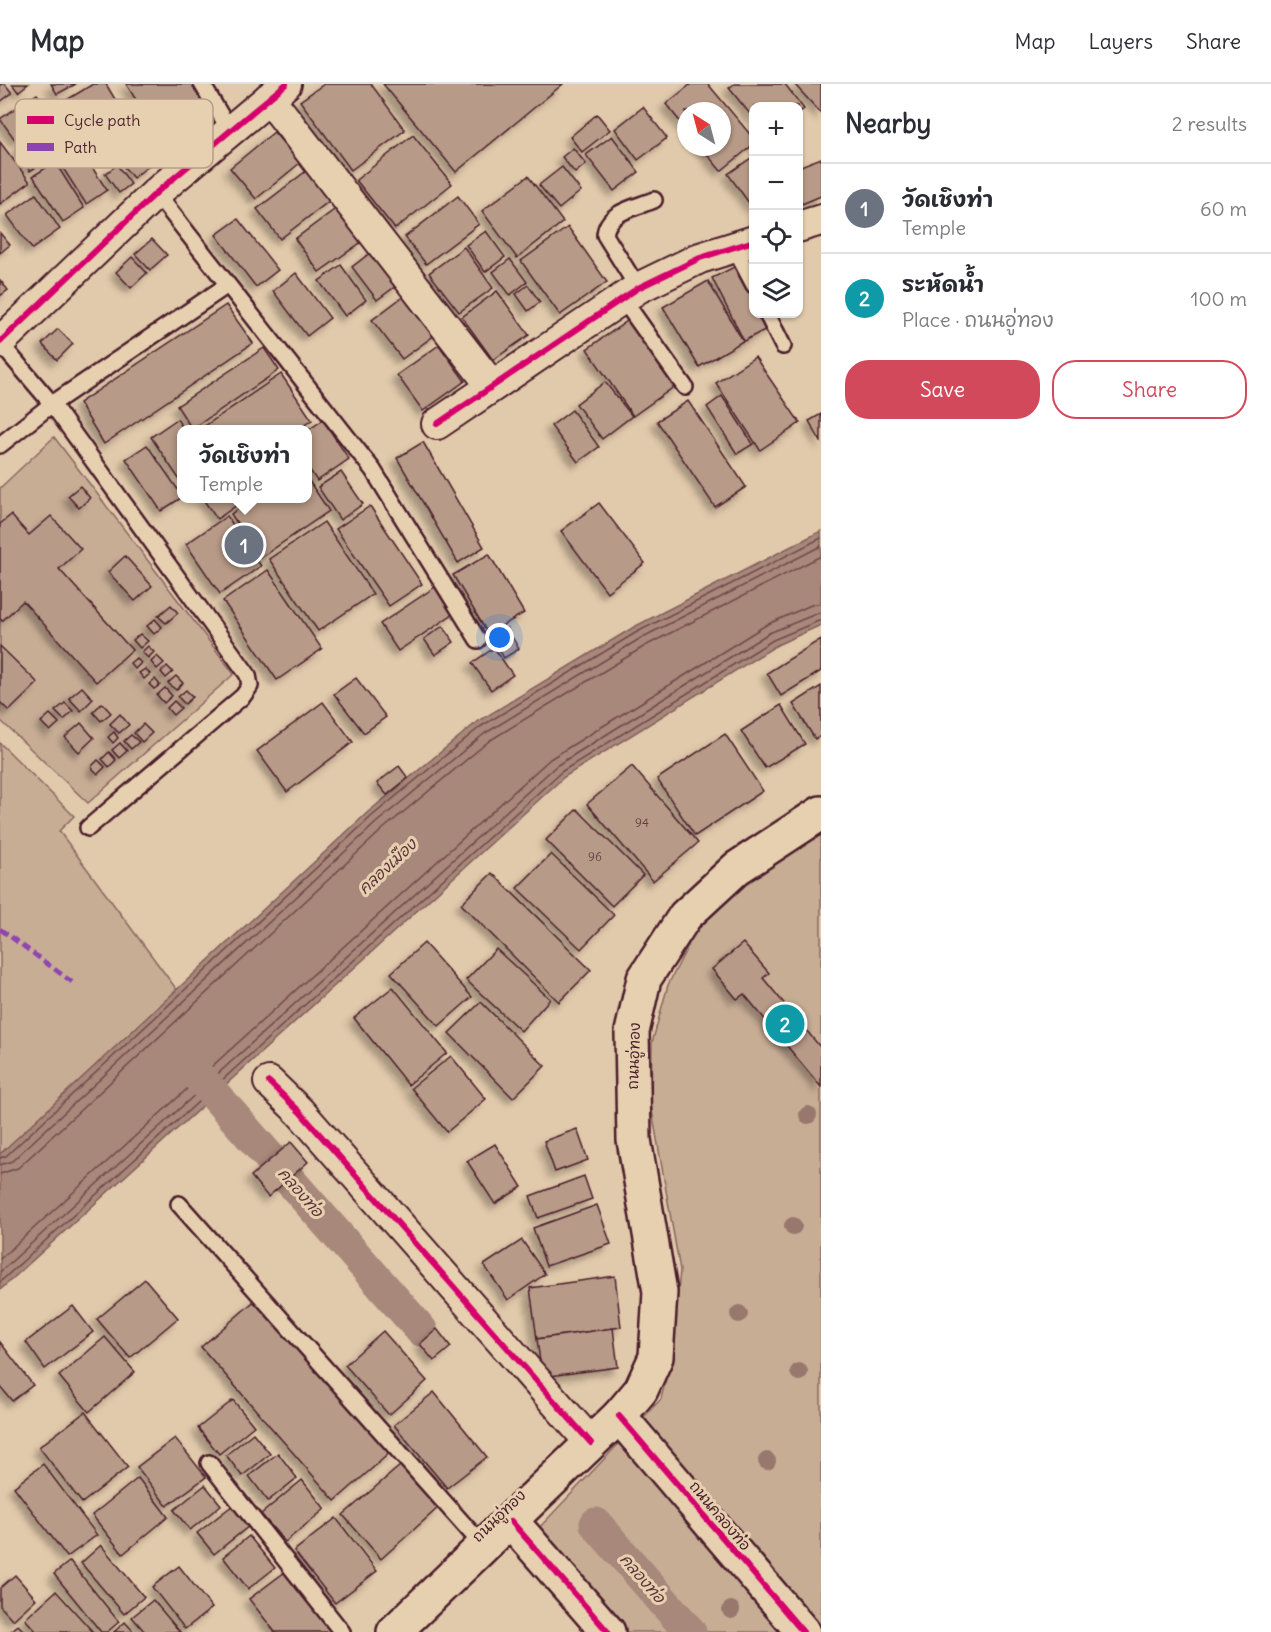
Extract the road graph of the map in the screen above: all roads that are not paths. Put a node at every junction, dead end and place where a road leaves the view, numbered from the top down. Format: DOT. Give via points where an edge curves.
graph roads {
  1 [pos="202,84"];
  2 [pos="278,91"];
  3 [pos="211,99"];
  4 [pos="213,102"];
  5 [pos="230,131"];
  6 [pos="213,145"];
  7 [pos="186,168"];
  8 [pos="156,193"];
  9 [pos="654,200"];
  10 [pos="821,220"];
  11 [pos="803,225"];
  12 [pos="744,244"];
  13 [pos="749,267"];
  14 [pos="226,286"];
  15 [pos="630,293"];
  16 [pos="769,318"];
  17 [pos="0,343"];
  18 [pos="783,346"];
  19 [pos="491,385"];
  20 [pos="685,387"];
  21 [pos="52,404"];
  22 [pos="437,424"];
  23 [pos="0,445"];
  24 [pos="478,640"];
  25 [pos="821,813"];
  26 [pos="88,828"];
  27 [pos="269,1082"];
  28 [pos="179,1204"];
  29 [pos="619,1416"];
  30 [pos="591,1443"];
  31 [pos="209,1463"];
  32 [pos="511,1521"];
  33 [pos="484,1547"];
  34 [pos="342,1632"];
  35 [pos="394,1632"];
  36 [pos="608,1632"];
  37 [pos="803,1632"];
  1 -- 3 [label="lane"];
  2 -- 5 [label="street"];
  2 -- 19 [label="street"];
  4 -- 5 [label="lane"];
  5 -- 6 [label="street"];
  7 -- 8 [label="street"];
  8 -- 14 [label="lane"];
  8 -- 17 [label="street"];
  9 -- 15 [label="lane" via="610,218 606,226 605,236"];
  10 -- 11 [label="street"];
  12 -- 13 [label="lane"];
  12 -- 15 [label="street" via="700,258"];
  14 -- 21 [label="lane"];
  14 -- 24 [label="lane" via="373,470"];
  15 -- 19 [label="street"];
  15 -- 20 [label="lane"];
  16 -- 18 [label="lane"];
  17 -- 21 [label="lane"];
  19 -- 22 [label="street"];
  21 -- 23 [label="lane"];
  21 -- 26 [label="lane" via="248,675 250,686"];
  25 -- 29 [label="main road, ถนนอู่ทอง" via="736,868 685,916 644,979 632,1032 634,1140 660,1292 656,1357 641,1390"];
  27 -- 30 [label="street" via="300,1112"];
  28 -- 33 [label="lane"];
  29 -- 30 [label="main road, ถนนอู่ทอง"];
  29 -- 37 [label="main road, ถนนคลองท่อ"];
  30 -- 32 [label="main road, ถนนอู่ทอง"];
  31 -- 34 [label="lane"];
  32 -- 33 [label="main road, ถนนอู่ทอง"];
  32 -- 36 [label="main road"];
  33 -- 35 [label="main road, ถนนอู่ทอง"];
}
